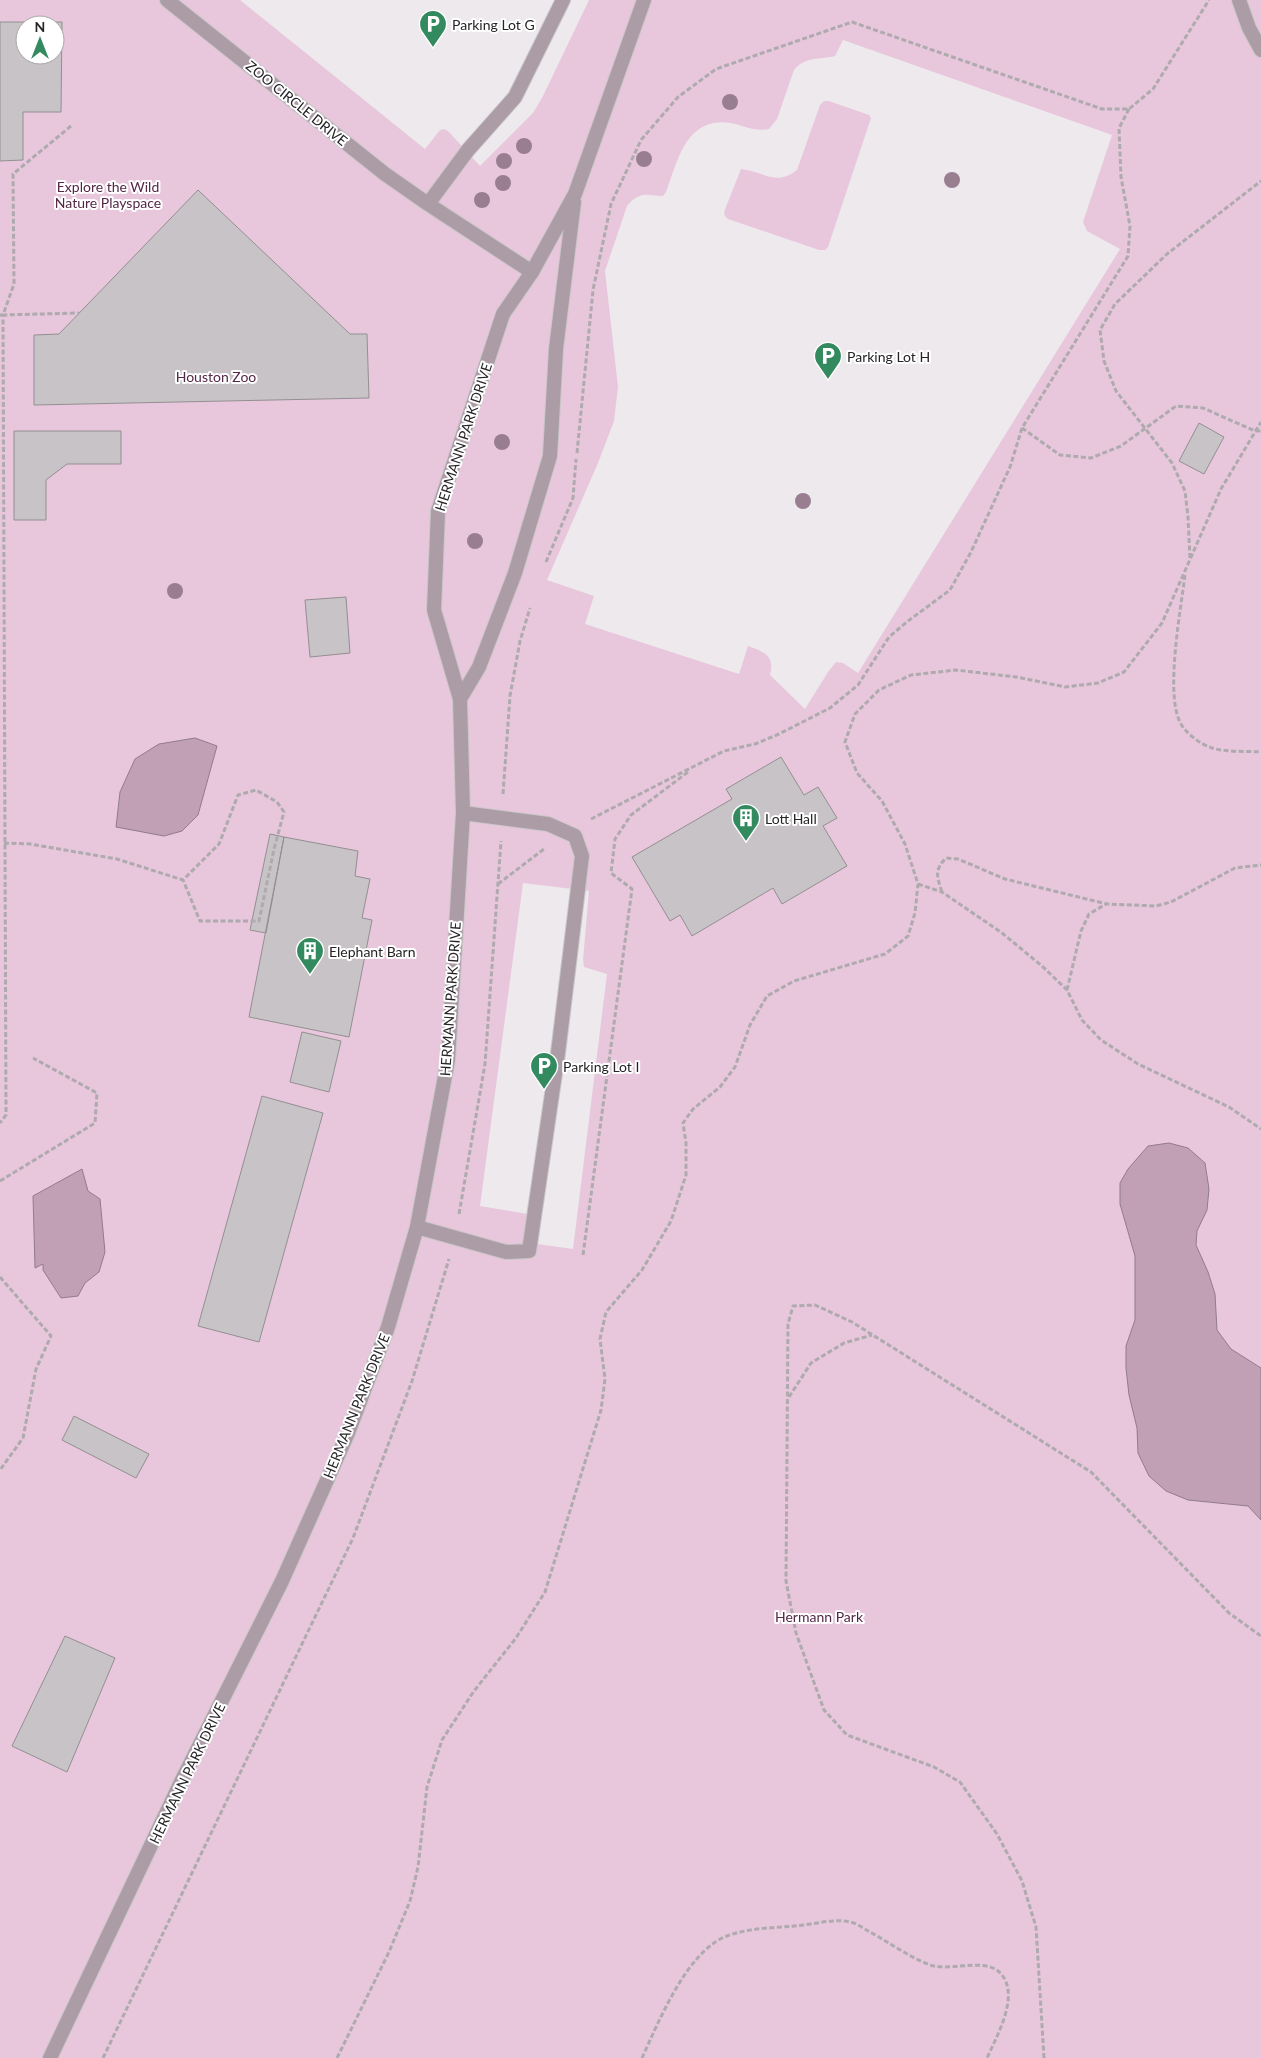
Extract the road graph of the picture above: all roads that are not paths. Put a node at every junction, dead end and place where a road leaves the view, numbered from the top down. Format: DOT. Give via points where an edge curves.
graph roads {
  1 [pos="167,0"];
  2 [pos="563,0"];
  3 [pos="644,0"];
  4 [pos="1239,0"];
  5 [pos="1261,50"];
  6 [pos="575,194"];
  7 [pos="428,204"];
  8 [pos="532,272"];
  9 [pos="460,699"];
  10 [pos="463,813"];
  11 [pos="417,1227"];
  12 [pos="50,2058"];
  1 -- 7 [label="street, ZOO CIRCLE DRIVE" via="385,174"];
  2 -- 7 [label="street" via="515,97 468,150"];
  3 -- 6 [label="street, HERMANN PARK DRIVE"];
  4 -- 5 [label="street"];
  6 -- 8 [label="street, HERMANN PARK DRIVE"];
  6 -- 9 [label="street, HERMANN PARK DRIVE" via="556,349 550,456 515,573 479,667"];
  7 -- 8 [label="street, ZOO CIRCLE DRIVE"];
  8 -- 9 [label="street, HERMANN PARK DRIVE" via="503,314 438,511 434,610"];
  9 -- 10 [label="street, HERMANN PARK DRIVE"];
  10 -- 11 [label="street, HERMANN PARK DRIVE" via="448,1060"];
  10 -- 11 [label="street" via="548,824 575,836 582,856 529,1251 506,1252"];
  11 -- 12 [label="street, HERMANN PARK DRIVE" via="388,1326 348,1433 282,1581 181,1782"];
}
